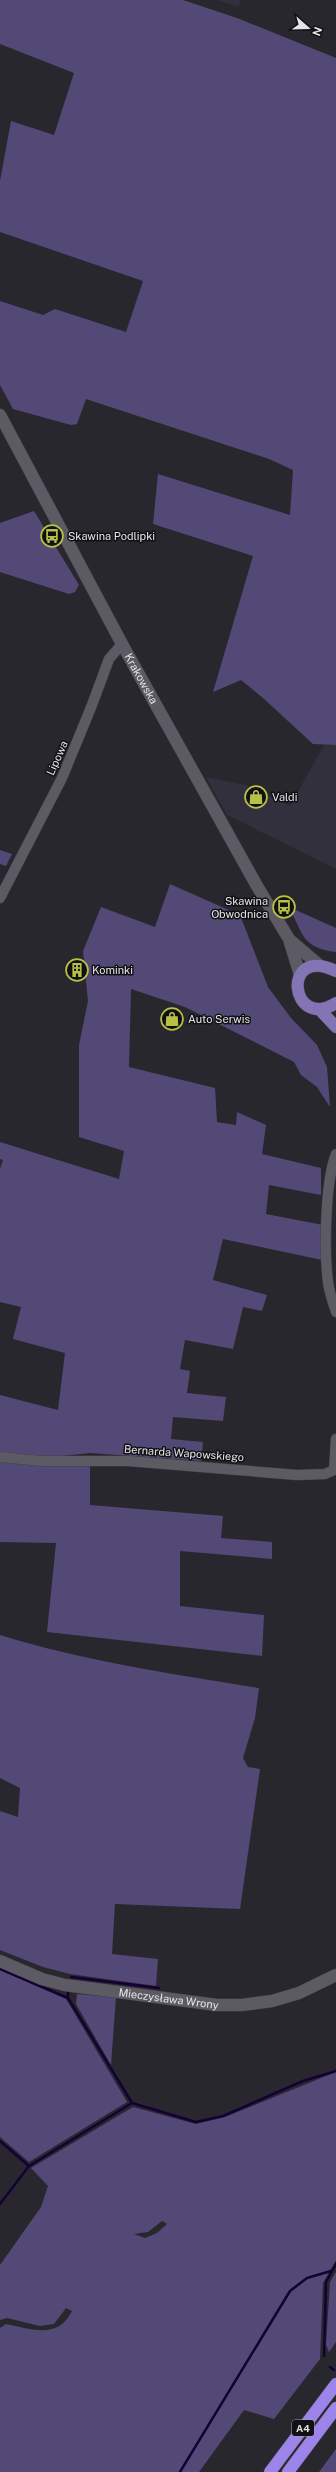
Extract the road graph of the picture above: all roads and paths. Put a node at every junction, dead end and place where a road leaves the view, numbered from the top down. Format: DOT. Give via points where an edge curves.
graph roads {
  1 [pos="0,414"];
  2 [pos="122,644"];
  3 [pos="0,898"];
  4 [pos="289,938"];
  5 [pos="330,967"];
  6 [pos="300,975"];
  7 [pos="336,1003"];
  8 [pos="320,1010"];
  9 [pos="336,1027"];
  10 [pos="336,1154"];
  11 [pos="336,1312"];
  12 [pos="336,1438"];
  13 [pos="0,1457"];
  14 [pos="335,1470"];
  15 [pos="0,1961"];
  16 [pos="336,1975"];
  17 [pos="336,2384"];
  18 [pos="336,2408"];
  19 [pos="270,2472"];
  20 [pos="288,2472"];
  1 -- 2 [label="main road, Krakowska"];
  2 -- 3 [label="street, Lipowa" via="109,659 62,778"];
  2 -- 4 [label="main road, Krakowska" via="257,886"];
  4 -- 5 [label="main road, Krakowska"];
  4 -- 6 [label="main road, Krakowska"];
  5 -- 6 [label="main road" via="308,968"];
  6 -- 8 [label="main road" via="297,984 299,996 307,1005"];
  7 -- 8 [label="main road"];
  8 -- 9 [label="main road"];
  10 -- 11 [label="street" via="330,1170 326,1261 328,1284"];
  12 -- 14 [label="street, Bernarda Wapowskiego"];
  13 -- 14 [label="street, Bernarda Wapowskiego" via="42,1461 128,1460 298,1475 325,1474"];
  15 -- 16 [label="main road, Mieczysława Wrony" via="42,1979 65,1985 217,2005 272,2001 299,1993"];
  17 -- 19 [label="highway, A4"];
  18 -- 20 [label="highway, A4"];
}
